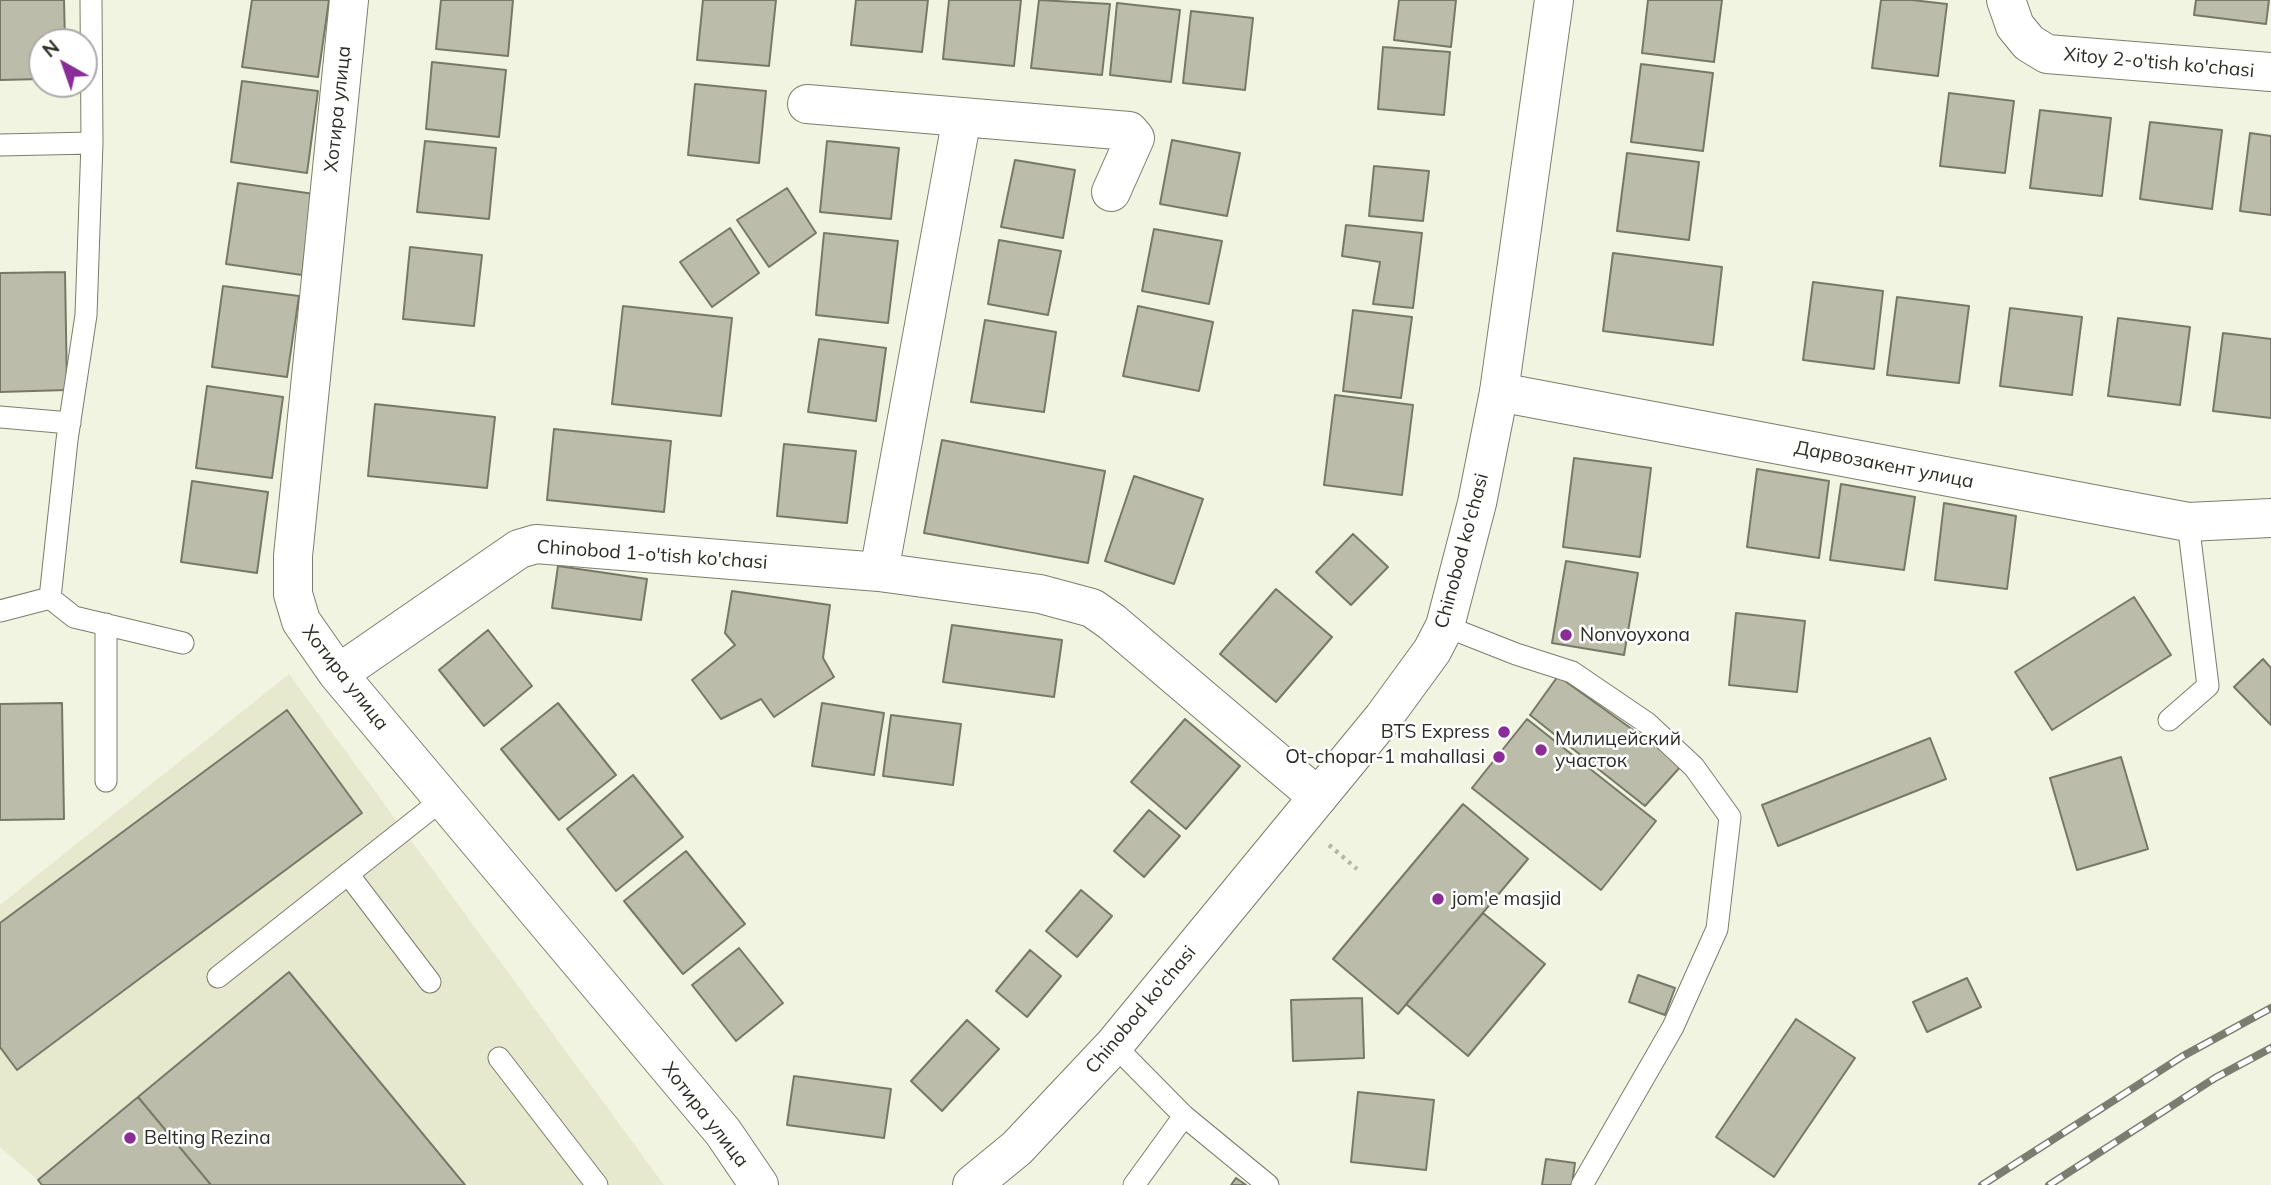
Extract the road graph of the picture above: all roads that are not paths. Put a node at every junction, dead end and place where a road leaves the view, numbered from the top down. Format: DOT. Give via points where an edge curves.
graph roads {
  1 [pos="91,0"];
  2 [pos="349,0"];
  3 [pos="1554,0"];
  4 [pos="2006,0"];
  5 [pos="2271,72"];
  6 [pos="807,104"];
  7 [pos="962,117"];
  8 [pos="92,143"];
  9 [pos="0,145"];
  10 [pos="1111,192"];
  11 [pos="1499,392"];
  12 [pos="0,417"];
  13 [pos="70,423"];
  14 [pos="2271,518"];
  15 [pos="2188,522"];
  16 [pos="880,572"];
  17 [pos="50,598"];
  18 [pos="0,611"];
  19 [pos="106,624"];
  20 [pos="1445,625"];
  21 [pos="183,643"];
  22 [pos="338,674"];
  23 [pos="2169,720"];
  24 [pos="106,781"];
  25 [pos="1318,797"];
  26 [pos="443,799"];
  27 [pos="348,874"];
  28 [pos="218,977"];
  29 [pos="430,982"];
  30 [pos="1114,1045"];
  31 [pos="499,1058"];
  32 [pos="1184,1116"];
  33 [pos="597,1185"];
  34 [pos="759,1185"];
  35 [pos="972,1185"];
  36 [pos="1134,1185"];
  37 [pos="1268,1185"];
  38 [pos="1583,1185"];
  1 -- 8 [label="lane"];
  2 -- 22 [label="street, Хотира улица" via="293,556 293,594 301,621"];
  3 -- 11 [label="street, Chinobod ko'chasi"];
  4 -- 5 [label="street, Xitoy 2-o'tish ko'chasi" via="2015,26 2029,43 2047,54"];
  6 -- 7 [label="street"];
  7 -- 10 [label="street" via="1129,131 1135,138"];
  7 -- 16 [label="street"];
  8 -- 9 [label="lane"];
  8 -- 13 [label="lane" via="86,315"];
  11 -- 15 [label="street, Дарвозакент улица"];
  11 -- 20 [label="street, Chinobod ko'chasi"];
  12 -- 13 [label="lane"];
  13 -- 17 [label="lane"];
  14 -- 15 [label="street, Дарвозакент улица"];
  15 -- 23 [label="lane" via="2208,686"];
  16 -- 22 [label="street, Chinobod 1-o'tish ko'chasi" via="536,544 519,549"];
  16 -- 25 [label="street, Chinobod 1-o'tish ko'chasi" via="1040,594 1092,608"];
  17 -- 18 [label="lane"];
  17 -- 19 [label="lane" via="74,617"];
  19 -- 21 [label="lane"];
  19 -- 24 [label="lane"];
  20 -- 25 [label="street, Chinobod ko'chasi" via="1417,674"];
  20 -- 38 [label="lane" via="1572,672 1647,723 1694,767 1730,817 1717,929 1673,1027"];
  22 -- 26 [label="street, Хотира улица"];
  25 -- 30 [label="street, Chinobod ko'chasi"];
  26 -- 27 [label="lane"];
  26 -- 34 [label="street, Хотира улица" via="723,1132"];
  27 -- 28 [label="lane"];
  27 -- 29 [label="lane"];
  30 -- 32 [label="lane"];
  30 -- 35 [label="street, Chinobod ko'chasi" via="1017,1148"];
  31 -- 33 [label="lane"];
  32 -- 36 [label="lane"];
  32 -- 37 [label="lane"];
}
